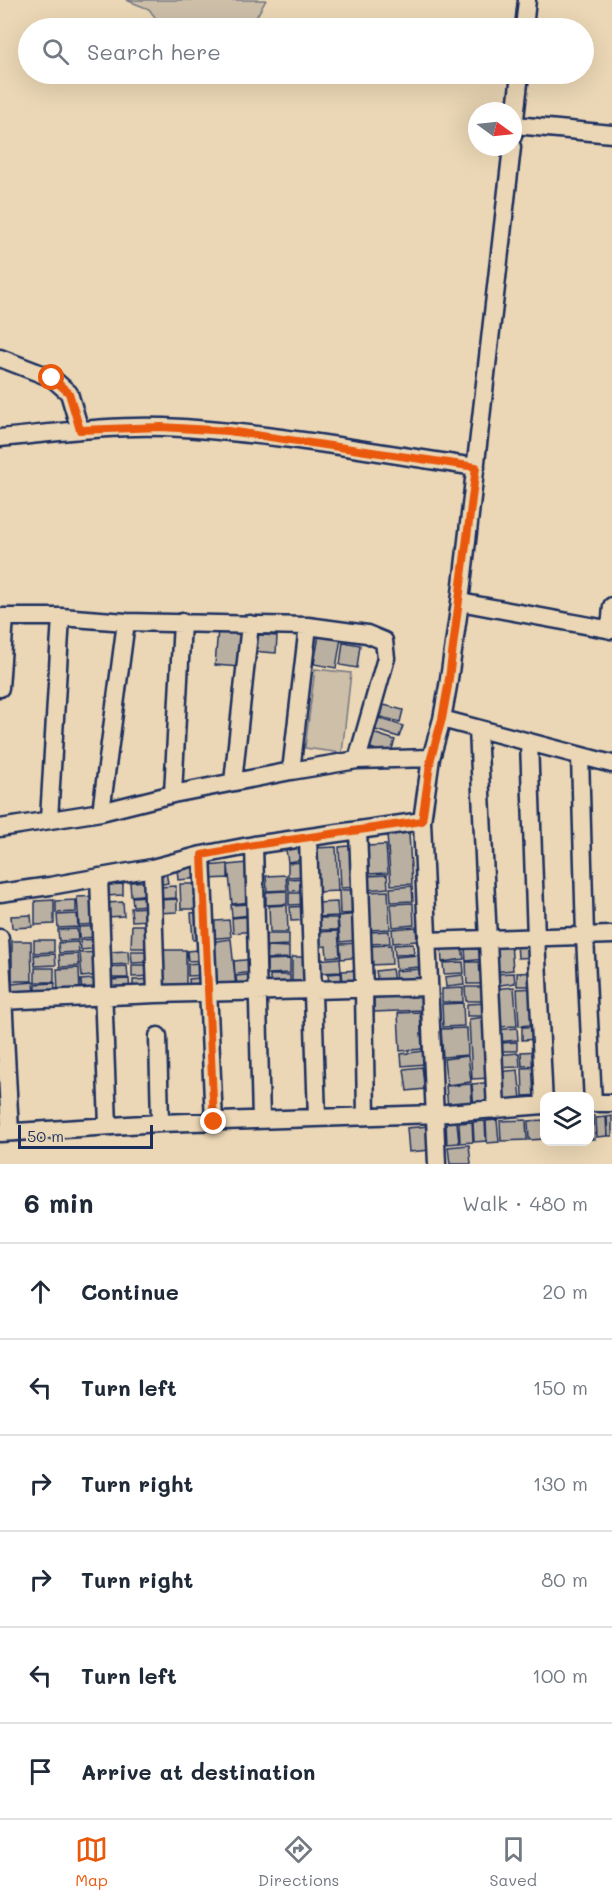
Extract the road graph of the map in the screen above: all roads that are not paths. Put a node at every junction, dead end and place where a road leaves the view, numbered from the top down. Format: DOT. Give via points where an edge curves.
graph roads {
  1 [pos="527,0"];
  2 [pos="525,18"];
  3 [pos="519,84"];
  4 [pos="517,102"];
  5 [pos="522,132"];
  6 [pos="612,134"];
  7 [pos="511,156"];
  8 [pos="0,358"];
  9 [pos="80,430"];
  10 [pos="0,438"];
  11 [pos="476,467"];
  12 [pos="460,602"];
  13 [pos="612,606"];
  14 [pos="2,617"];
  15 [pos="61,617"];
  16 [pos="126,622"];
  17 [pos="182,622"];
  18 [pos="250,624"];
  19 [pos="308,626"];
  20 [pos="611,630"];
  21 [pos="0,688"];
  22 [pos="442,719"];
  23 [pos="478,729"];
  24 [pos="529,742"];
  25 [pos="580,756"];
  26 [pos="431,758"];
  27 [pos="357,760"];
  28 [pos="612,765"];
  29 [pos="291,771"];
  30 [pos="233,782"];
  31 [pos="173,794"];
  32 [pos="101,812"];
  33 [pos="50,819"];
  34 [pos="422,821"];
  35 [pos="0,828"];
  36 [pos="358,830"];
  37 [pos="308,838"];
  38 [pos="254,845"];
  39 [pos="202,855"];
  40 [pos="152,868"];
  41 [pos="99,877"];
  42 [pos="0,893"];
  43 [pos="612,935"];
  44 [pos="585,936"];
  45 [pos="536,937"];
  46 [pos="0,938"];
  47 [pos="487,939"];
  48 [pos="426,941"];
  49 [pos="428,987"];
  50 [pos="364,989"];
  51 [pos="312,990"];
  52 [pos="258,991"];
  53 [pos="210,992"];
  54 [pos="156,994"];
  55 [pos="104,996"];
  56 [pos="1,1001"];
  57 [pos="158,1036"];
  58 [pos="591,1092"];
  59 [pos="594,1103"];
  60 [pos="612,1103"];
  61 [pos="496,1110"];
  62 [pos="435,1114"];
  63 [pos="366,1116"];
  64 [pos="316,1118"];
  65 [pos="261,1120"];
  66 [pos="214,1122"];
  67 [pos="160,1124"];
  68 [pos="108,1126"];
  69 [pos="5,1132"];
  70 [pos="437,1164"];
  1 -- 2 [label="street"];
  3 -- 4 [label="street"];
  5 -- 6 [label="street"];
  7 -- 11 [label="street"];
  8 -- 9 [label="street" via="52,378 69,393"];
  9 -- 10 [label="street"];
  9 -- 11 [label="street" via="161,427 228,431"];
  11 -- 12 [label="street"];
  12 -- 20 [label="street"];
  12 -- 22 [label="street"];
  13 -- 20 [label="street"];
  14 -- 15 [label="street"];
  14 -- 21 [label="street"];
  15 -- 16 [label="street"];
  15 -- 33 [label="street"];
  16 -- 17 [label="street"];
  16 -- 32 [label="street"];
  17 -- 18 [label="street"];
  17 -- 31 [label="street"];
  18 -- 19 [label="street"];
  18 -- 30 [label="street"];
  19 -- 27 [label="street" via="367,634 384,642 386,658"];
  19 -- 29 [label="street"];
  22 -- 23 [label="street"];
  22 -- 26 [label="street"];
  23 -- 24 [label="street"];
  23 -- 47 [label="street"];
  24 -- 25 [label="street"];
  24 -- 45 [label="street"];
  25 -- 28 [label="street"];
  25 -- 44 [label="street"];
  26 -- 27 [label="street"];
  26 -- 34 [label="street"];
  27 -- 29 [label="street"];
  29 -- 30 [label="street"];
  30 -- 31 [label="street"];
  31 -- 32 [label="street"];
  32 -- 33 [label="street"];
  33 -- 35 [label="street"];
  34 -- 36 [label="street"];
  34 -- 48 [label="street"];
  36 -- 37 [label="street"];
  36 -- 50 [label="street"];
  37 -- 38 [label="street"];
  37 -- 51 [label="street"];
  38 -- 39 [label="street"];
  38 -- 52 [label="street"];
  39 -- 40 [label="street"];
  39 -- 53 [label="street"];
  40 -- 41 [label="street"];
  40 -- 54 [label="street"];
  41 -- 42 [label="street"];
  41 -- 55 [label="street"];
  43 -- 44 [label="street"];
  44 -- 45 [label="street"];
  44 -- 58 [label="street"];
  45 -- 47 [label="street"];
  45 -- 61 [label="street" via="544,1105"];
  46 -- 56 [label="street"];
  47 -- 48 [label="street"];
  47 -- 61 [label="street"];
  48 -- 49 [label="street"];
  49 -- 50 [label="street"];
  49 -- 62 [label="street"];
  50 -- 51 [label="street"];
  50 -- 63 [label="street"];
  51 -- 52 [label="street"];
  51 -- 64 [label="street"];
  52 -- 53 [label="street"];
  52 -- 65 [label="street"];
  53 -- 54 [label="street"];
  53 -- 66 [label="street"];
  54 -- 55 [label="street"];
  55 -- 56 [label="street"];
  55 -- 68 [label="street"];
  56 -- 69 [label="street"];
  57 -- 67 [label="street"];
  59 -- 60 [label="street"];
  61 -- 62 [label="street"];
  62 -- 63 [label="street"];
  62 -- 70 [label="street"];
  63 -- 64 [label="street"];
  64 -- 65 [label="street"];
  65 -- 66 [label="street"];
  66 -- 67 [label="street"];
  67 -- 68 [label="street"];
  68 -- 69 [label="street"];
}
